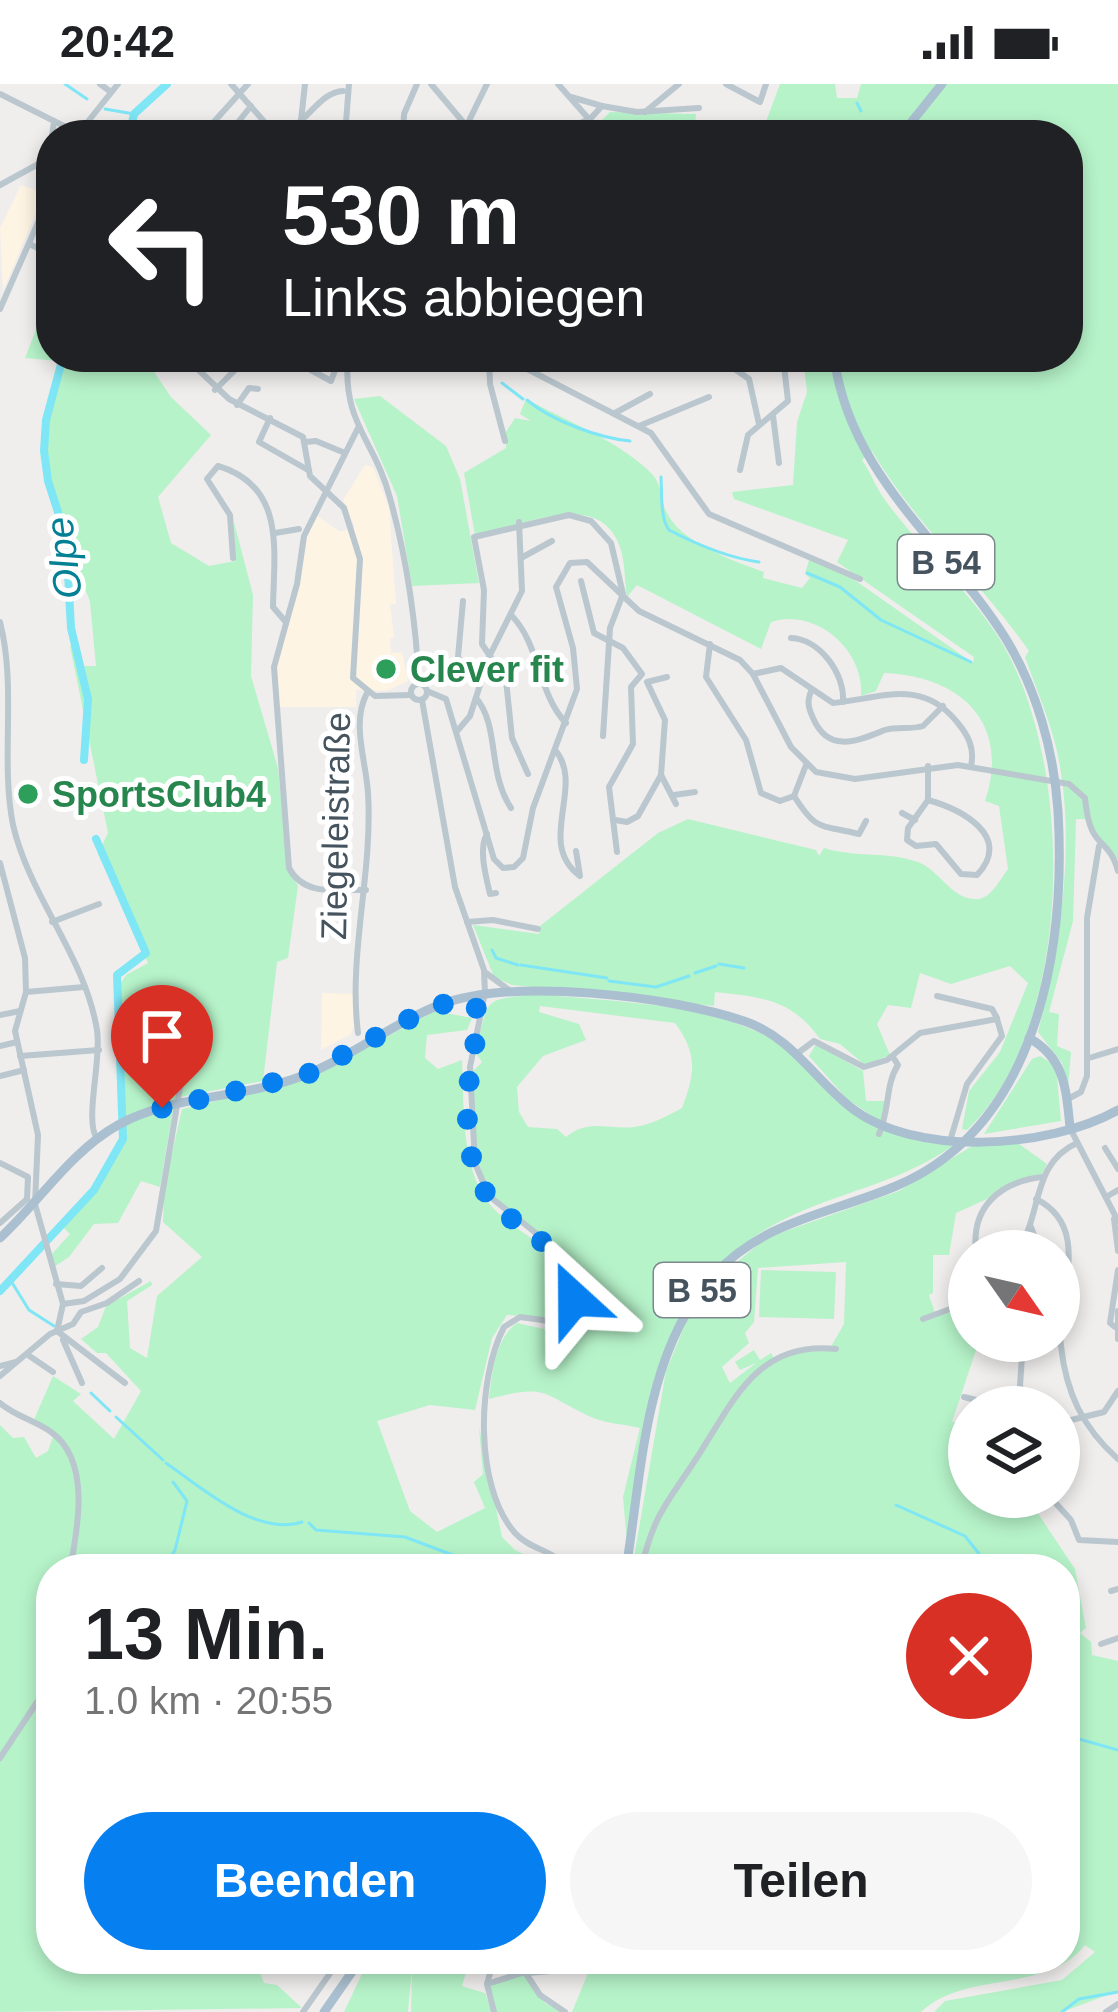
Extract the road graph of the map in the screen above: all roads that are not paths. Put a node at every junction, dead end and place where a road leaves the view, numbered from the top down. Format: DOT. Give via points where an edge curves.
graph roads {
  1 [pos="100,84"];
  2 [pos="118,84"];
  3 [pos="231,84"];
  4 [pos="248,84"];
  5 [pos="305,84"];
  6 [pos="418,84"];
  7 [pos="430,84"];
  8 [pos="487,84"];
  9 [pos="558,84"];
  10 [pos="679,84"];
  11 [pos="727,84"];
  12 [pos="766,84"];
  13 [pos="942,84"];
  14 [pos="346,88"];
  15 [pos="111,92"];
  16 [pos="239,93"];
  17 [pos="0,94"];
  18 [pos="571,97"];
  19 [pos="251,106"];
  20 [pos="602,106"];
  21 [pos="699,108"];
  22 [pos="644,112"];
  23 [pos="591,118"];
  24 [pos="50,120"];
  25 [pos="89,120"];
  26 [pos="215,120"];
  27 [pos="239,120"];
  28 [pos="263,120"];
  29 [pos="301,120"];
  30 [pos="306,120"];
  31 [pos="346,120"];
  32 [pos="404,120"];
  33 [pos="457,120"];
  34 [pos="469,120"];
  35 [pos="587,120"];
  36 [pos="913,120"];
  37 [pos="36,165"];
  38 [pos="0,185"];
  39 [pos="36,228"];
  40 [pos="29,244"];
  41 [pos="36,247"];
  42 [pos="0,309"];
  43 [pos="199,372"];
  44 [pos="236,372"];
  45 [pos="313,372"];
  46 [pos="337,372"];
  47 [pos="344,372"];
  48 [pos="490,372"];
  49 [pos="534,372"];
  50 [pos="739,372"];
  51 [pos="785,372"];
  52 [pos="837,372"];
  53 [pos="258,388"];
  54 [pos="215,390"];
  55 [pos="650,394"];
  56 [pos="709,397"];
  57 [pos="237,405"];
  58 [pos="616,413"];
  59 [pos="773,416"];
  60 [pos="270,418"];
  61 [pos="759,424"];
  62 [pos="639,426"];
  63 [pos="358,428"];
  64 [pos="505,440"];
  65 [pos="305,442"];
  66 [pos="345,453"];
  67 [pos="779,463"];
  68 [pos="308,470"];
  69 [pos="740,470"];
  70 [pos="326,488"];
  71 [pos="519,524"];
  72 [pos="299,529"];
  73 [pos="275,533"];
  74 [pos="552,541"];
  75 [pos="233,558"];
  76 [pos="521,558"];
  77 [pos="860,579"];
  78 [pos="581,581"];
  79 [pos="622,597"];
  80 [pos="463,601"];
  81 [pos="512,616"];
  82 [pos="286,618"];
  83 [pos="0,622"];
  84 [pos="790,638"];
  85 [pos="610,642"];
  86 [pos="710,644"];
  87 [pos="488,657"];
  88 [pos="3,666"];
  89 [pos="753,674"];
  90 [pos="667,677"];
  91 [pos="644,678"];
  92 [pos="419,684"];
  93 [pos="479,686"];
  94 [pos="427,691"];
  95 [pos="812,691"];
  96 [pos="367,693"];
  97 [pos="411,695"];
  98 [pos="476,698"];
  99 [pos="422,700"];
  100 [pos="843,702"];
  101 [pos="943,706"];
  102 [pos="566,723"];
  103 [pos="458,730"];
  104 [pos="2,735"];
  105 [pos="603,736"];
  106 [pos="555,750"];
  107 [pos="806,765"];
  108 [pos="928,766"];
  109 [pos="971,766"];
  110 [pos="528,774"];
  111 [pos="661,775"];
  112 [pos="695,793"];
  113 [pos="794,796"];
  114 [pos="928,800"];
  115 [pos="511,808"];
  116 [pos="902,813"];
  117 [pos="615,820"];
  118 [pos="914,820"];
  119 [pos="866,821"];
  120 [pos="487,834"];
  121 [pos="1099,846"];
  122 [pos="576,851"];
  123 [pos="617,852"];
  124 [pos="0,863"];
  125 [pos="1118,871"];
  126 [pos="366,890"];
  127 [pos="496,893"];
  128 [pos="99,904"];
  129 [pos="52,922"];
  130 [pos="467,922"];
  131 [pos="538,929"];
  132 [pos="484,970"];
  133 [pos="84,987"];
  134 [pos="510,990"];
  135 [pos="26,992"];
  136 [pos="485,993"];
  137 [pos="937,995"];
  138 [pos="460,998"];
  139 [pos="20,1011"];
  140 [pos="0,1015"];
  141 [pos="481,1017"];
  142 [pos="997,1019"];
  143 [pos="358,1033"];
  144 [pos="17,1042"];
  145 [pos="1028,1042"];
  146 [pos="0,1046"];
  147 [pos="1118,1049"];
  148 [pos="99,1050"];
  149 [pos="798,1053"];
  150 [pos="1044,1053"];
  151 [pos="20,1056"];
  152 [pos="893,1057"];
  153 [pos="1089,1058"];
  154 [pos="1057,1060"];
  155 [pos="184,1064"];
  156 [pos="1018,1066"];
  157 [pos="24,1070"];
  158 [pos="0,1076"];
  159 [pos="1066,1100"];
  160 [pos="1118,1110"];
  161 [pos="94,1114"];
  162 [pos="117,1126"];
  163 [pos="882,1127"];
  164 [pos="1070,1127"];
  165 [pos="100,1137"];
  166 [pos="1077,1143"];
  167 [pos="952,1147"];
  168 [pos="1105,1148"];
  169 [pos="1115,1155"];
  170 [pos="0,1163"];
  171 [pos="1118,1169"];
  172 [pos="1042,1177"];
  173 [pos="1118,1190"];
  174 [pos="1106,1197"];
  175 [pos="1036,1199"];
  176 [pos="31,1202"];
  177 [pos="1117,1219"];
  178 [pos="0,1222"];
  179 [pos="1031,1227"];
  180 [pos="974,1230"];
  181 [pos="1029,1230"];
  182 [pos="1032,1230"];
  183 [pos="0,1238"];
  184 [pos="1118,1251"];
  185 [pos="102,1268"];
  186 [pos="1118,1270"];
  187 [pos="140,1281"];
  188 [pos="56,1284"];
  189 [pos="63,1304"];
  190 [pos="948,1309"];
  191 [pos="1118,1310"];
  192 [pos="923,1318"];
  193 [pos="1115,1327"];
  194 [pos="57,1330"];
  195 [pos="1118,1339"];
  196 [pos="63,1340"];
  197 [pos="836,1349"];
  198 [pos="28,1355"];
  199 [pos="20,1360"];
  200 [pos="0,1366"];
  201 [pos="53,1372"];
  202 [pos="0,1376"];
  203 [pos="82,1383"];
  204 [pos="125,1383"];
  205 [pos="1118,1391"];
  206 [pos="0,1403"];
  207 [pos="1081,1418"];
  208 [pos="1118,1459"];
  209 [pos="1069,1518"];
  210 [pos="1118,1543"];
  211 [pos="73,1554"];
  212 [pos="548,1554"];
  213 [pos="629,1554"];
  214 [pos="645,1554"];
  215 [pos="1118,1638"];
  216 [pos="1101,1644"];
  217 [pos="36,1704"];
  218 [pos="0,1758"];
  219 [pos="331,1974"];
  220 [pos="351,1974"];
  221 [pos="490,1974"];
  222 [pos="506,1974"];
  223 [pos="528,1974"];
  224 [pos="487,1984"];
  225 [pos="1118,2003"];
  226 [pos="308,2010"];
  227 [pos="324,2012"];
  228 [pos="494,2012"];
  229 [pos="565,2012"];
  230 [pos="1106,2012"];
  1 -- 15 [label="street"];
  2 -- 15 [label="street"];
  3 -- 16 [label="street"];
  4 -- 16 [label="street"];
  5 -- 29 [label="street"];
  6 -- 32 [label="street"];
  7 -- 33 [label="street"];
  8 -- 34 [label="street"];
  9 -- 18 [label="street"];
  10 -- 22 [label="street"];
  11 -- 12 [label="street" via="760,102"];
  13 -- 36 [label="main road"];
  14 -- 30 [label="street" via="329,94"];
  14 -- 31 [label="street"];
  15 -- 25 [label="street"];
  16 -- 19 [label="street"];
  16 -- 26 [label="street"];
  17 -- 24 [label="street"];
  18 -- 20 [label="street"];
  18 -- 23 [label="street"];
  19 -- 27 [label="street"];
  19 -- 28 [label="street"];
  20 -- 22 [label="street"];
  20 -- 23 [label="street"];
  21 -- 22 [label="street"];
  23 -- 35 [label="street"];
  37 -- 38 [label="street"];
  39 -- 40 [label="street"];
  40 -- 41 [label="street"];
  40 -- 42 [label="street"];
  43 -- 54 [label="street"];
  44 -- 54 [label="street"];
  45 -- 46 [label="street" via="331,382"];
  47 -- 63 [label="street"];
  48 -- 64 [label="street"];
  49 -- 58 [label="street"];
  50 -- 61 [label="street" via="749,379"];
  51 -- 59 [label="street" via="789,396"];
  52 -- 145 [label="main road, B 54" via="867,460 1005,638 1047,740 1058,878"];
  53 -- 57 [label="street"];
  54 -- 57 [label="street"];
  55 -- 58 [label="street"];
  56 -- 62 [label="street"];
  57 -- 60 [label="street"];
  58 -- 62 [label="street"];
  59 -- 61 [label="street"];
  59 -- 67 [label="street"];
  60 -- 65 [label="street"];
  60 -- 68 [label="street" via="260,442"];
  61 -- 69 [label="street" via="742,447"];
  62 -- 77 [label="street" via="663,445 709,514"];
  63 -- 66 [label="street"];
  63 -- 92 [label="street" via="390,494"];
  65 -- 66 [label="street"];
  65 -- 68 [label="street"];
  66 -- 70 [label="street"];
  68 -- 70 [label="street, Ziegeleistraße"];
  70 -- 82 [label="street" via="302,545"];
  70 -- 96 [label="street, Ziegeleistraße" via="341,503 360,559 350,667"];
  71 -- 76 [label="street"];
  71 -- 79 [label="street" via="569,515 591,521 610,543"];
  71 -- 87 [label="street" via="474,537"];
  72 -- 73 [label="street"];
  73 -- 75 [label="street" via="259,490 224,467 212,469 207,479 230,515"];
  73 -- 82 [label="street" via="276,613"];
  74 -- 76 [label="street"];
  76 -- 81 [label="street" via="522,591"];
  78 -- 85 [label="street" via="592,629"];
  79 -- 85 [label="street"];
  79 -- 86 [label="street"];
  79 -- 102 [label="street" via="587,562 570,563 559,578 578,675"];
  80 -- 93 [label="street" via="458,657"];
  81 -- 87 [label="street"];
  81 -- 102 [label="street" via="529,636"];
  82 -- 126 [label="street" via="274,667 289,868 312,889"];
  83 -- 88 [label="street"];
  84 -- 100 [label="street" via="828,660 842,681"];
  85 -- 91 [label="street"];
  85 -- 105 [label="street"];
  86 -- 89 [label="street"];
  86 -- 113 [label="street" via="706,677 746,740 757,788 773,800"];
  87 -- 93 [label="street"];
  87 -- 110 [label="street" via="506,680 512,739"];
  88 -- 104 [label="street"];
  89 -- 95 [label="street" via="782,668"];
  89 -- 107 [label="street"];
  90 -- 91 [label="street"];
  91 -- 111 [label="street" via="665,720"];
  91 -- 117 [label="street" via="632,687 633,744 609,787"];
  92 -- 94 [label="street"];
  92 -- 97 [label="street"];
  93 -- 98 [label="street"];
  94 -- 99 [label="street"];
  94 -- 103 [label="street" via="443,694"];
  95 -- 100 [label="street"];
  95 -- 101 [label="street" via="810,710 824,733 844,744 922,726"];
  96 -- 97 [label="street"];
  96 -- 126 [label="street, Ziegeleistraße" via="359,726 368,794"];
  97 -- 99 [label="street"];
  98 -- 103 [label="street"];
  98 -- 115 [label="street" via="489,718 494,775"];
  99 -- 130 [label="street"];
  100 -- 101 [label="street" via="904,692"];
  101 -- 109 [label="street" via="967,736"];
  102 -- 106 [label="street"];
  103 -- 120 [label="street"];
  104 -- 129 [label="street" via="7,792 34,889"];
  106 -- 120 [label="street" via="520,863 498,864"];
  106 -- 122 [label="street" via="565,775 559,841 564,862 580,876"];
  107 -- 108 [label="street" via="842,779"];
  107 -- 113 [label="street"];
  108 -- 109 [label="street"];
  108 -- 114 [label="street"];
  109 -- 121 [label="street" via="1069,784 1085,798 1086,824"];
  111 -- 112 [label="street" via="675,800"];
  111 -- 117 [label="street" via="638,816"];
  113 -- 119 [label="street" via="818,827 859,834"];
  114 -- 118 [label="street"];
  114 -- 118 [label="street" via="956,807 980,826 989,856 983,870 969,877 936,844 910,844 905,833"];
  116 -- 118 [label="street"];
  117 -- 123 [label="street"];
  120 -- 127 [label="street" via="488,885"];
  121 -- 125 [label="street"];
  121 -- 153 [label="street" via="1087,918"];
  124 -- 135 [label="street"];
  126 -- 143 [label="street, Ziegeleistraße"];
  128 -- 129 [label="street"];
  129 -- 133 [label="street"];
  130 -- 131 [label="street"];
  130 -- 132 [label="street"];
  132 -- 134 [label="street"];
  132 -- 136 [label="street"];
  133 -- 135 [label="street"];
  133 -- 148 [label="street"];
  134 -- 136 [label="main road"];
  134 -- 149 [label="main road" via="710,1012 757,1026"];
  135 -- 139 [label="street"];
  136 -- 138 [label="main road"];
  136 -- 141 [label="street"];
  137 -- 142 [label="street" via="992,1009"];
  138 -- 141 [label="street"];
  138 -- 162 [label="main road" via="290,1081"];
  139 -- 140 [label="street"];
  139 -- 144 [label="street"];
  141 -- 212 [label="street" via="469,1081 480,1177 495,1203 555,1251 574,1294 557,1322 520,1317 504,1327 487,1375 486,1446 512,1528"];
  142 -- 152 [label="street" via="920,1033"];
  142 -- 167 [label="street" via="1002,1036 967,1084"];
  144 -- 146 [label="street"];
  144 -- 151 [label="street"];
  145 -- 150 [label="main road"];
  145 -- 154 [label="main road"];
  145 -- 156 [label="main road, B 55"];
  147 -- 153 [label="street"];
  148 -- 151 [label="street"];
  148 -- 161 [label="street"];
  149 -- 152 [label="street" via="814,1041 864,1067"];
  149 -- 163 [label="main road" via="843,1101"];
  150 -- 154 [label="main road"];
  150 -- 156 [label="main road"];
  151 -- 157 [label="street"];
  152 -- 163 [label="street" via="898,1065"];
  153 -- 159 [label="street" via="1084,1086"];
  154 -- 159 [label="main road"];
  155 -- 189 [label="street" via="156,1231 120,1279"];
  156 -- 167 [label="main road, B 55" via="984,1122"];
  157 -- 158 [label="street"];
  157 -- 176 [label="street" via="38,1135"];
  159 -- 164 [label="main road"];
  160 -- 164 [label="main road"];
  161 -- 162 [label="street"];
  161 -- 165 [label="street"];
  162 -- 165 [label="main road"];
  163 -- 167 [label="main road"];
  164 -- 166 [label="street"];
  164 -- 167 [label="main road"];
  165 -- 176 [label="main road"];
  166 -- 172 [label="street"];
  166 -- 174 [label="street"];
  167 -- 213 [label="main road, B 55" via="895,1187 764,1234 696,1297 660,1374"];
  168 -- 169 [label="street"];
  169 -- 171 [label="street"];
  170 -- 176 [label="street" via="28,1178"];
  172 -- 175 [label="street"];
  172 -- 180 [label="street" via="985,1203"];
  173 -- 174 [label="street"];
  174 -- 177 [label="street"];
  175 -- 179 [label="street"];
  175 -- 207 [label="street" via="1060,1223 1070,1253 1060,1344"];
  176 -- 178 [label="street"];
  176 -- 183 [label="main road"];
  176 -- 188 [label="street"];
  177 -- 184 [label="street"];
  179 -- 181 [label="street"];
  179 -- 182 [label="street"];
  185 -- 188 [label="street" via="81,1286"];
  186 -- 193 [label="street"];
  187 -- 194 [label="street"];
  188 -- 189 [label="street"];
  189 -- 194 [label="street"];
  190 -- 192 [label="street"];
  191 -- 193 [label="street"];
  193 -- 195 [label="street"];
  194 -- 196 [label="street"];
  194 -- 198 [label="street"];
  196 -- 203 [label="street"];
  196 -- 204 [label="street"];
  197 -- 214 [label="street" via="774,1359 743,1382 655,1515"];
  198 -- 199 [label="street"];
  198 -- 201 [label="street"];
  199 -- 200 [label="street"];
  199 -- 202 [label="street"];
  205 -- 207 [label="street" via="1104,1412"];
  206 -- 211 [label="street" via="67,1449 79,1524"];
  207 -- 208 [label="street"];
  209 -- 210 [label="street" via="1079,1540"];
  215 -- 216 [label="street"];
  217 -- 218 [label="street"];
  219 -- 226 [label="street"];
  220 -- 227 [label="main road"];
  221 -- 224 [label="street"];
  222 -- 224 [label="street"];
  223 -- 229 [label="street"];
  224 -- 228 [label="street"];
  225 -- 230 [label="street"];
}
